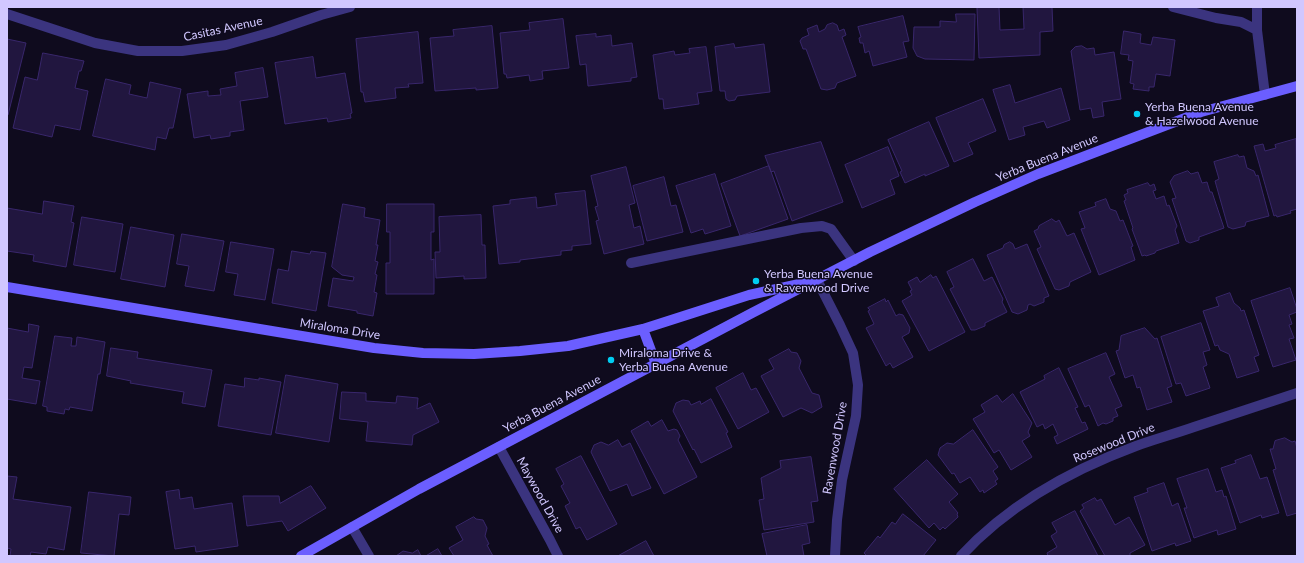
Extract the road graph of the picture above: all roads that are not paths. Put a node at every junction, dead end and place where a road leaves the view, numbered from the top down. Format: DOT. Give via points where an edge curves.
graph roads {
  1 [pos="350,7"];
  2 [pos="1173,7"];
  3 [pos="1257,7"];
  4 [pos="7,14"];
  5 [pos="1257,30"];
  6 [pos="1297,86"];
  7 [pos="1265,95"];
  8 [pos="854,261"];
  9 [pos="631,263"];
  10 [pos="817,280"];
  11 [pos="7,287"];
  12 [pos="669,320"];
  13 [pos="643,329"];
  14 [pos="656,364"];
  15 [pos="1297,393"];
  16 [pos="499,447"];
  17 [pos="352,526"];
  18 [pos="302,556"];
  19 [pos="369,556"];
  20 [pos="558,556"];
  21 [pos="835,556"];
  22 [pos="961,556"];
  1 -- 4 [label="street, Casitas Avenue" via="226,45 182,51 138,51 95,43"];
  2 -- 5 [label="street" via="1241,22"];
  3 -- 5 [label="street"];
  5 -- 7 [label="street"];
  6 -- 7 [label="street, Yerba Buena Avenue"];
  7 -- 8 [label="street, Yerba Buena Avenue" via="1200,112 1038,174"];
  8 -- 9 [label="street" via="831,229 822,226 801,228"];
  8 -- 10 [label="street, Yerba Buena Avenue"];
  10 -- 12 [label="street, Yerba Buena Avenue" via="749,295"];
  10 -- 14 [label="street, Yerba Buena Avenue"];
  10 -- 21 [label="street, Ravenwood Drive" via="853,354 858,385 856,416 841,488"];
  11 -- 13 [label="street, Miraloma Drive" via="325,341 423,353 474,354 568,346"];
  12 -- 13 [label="street, Miraloma Drive"];
  13 -- 14 [label="street"];
  14 -- 16 [label="street, Yerba Buena Avenue"];
  15 -- 22 [label="street, Rosewood Drive" via="1135,446 1093,464 1052,484 1014,509 977,539"];
  16 -- 17 [label="street, Yerba Buena Avenue"];
  16 -- 20 [label="street, Maywood Drive"];
  17 -- 18 [label="street, Yerba Buena Avenue"];
  17 -- 19 [label="street"];
}
